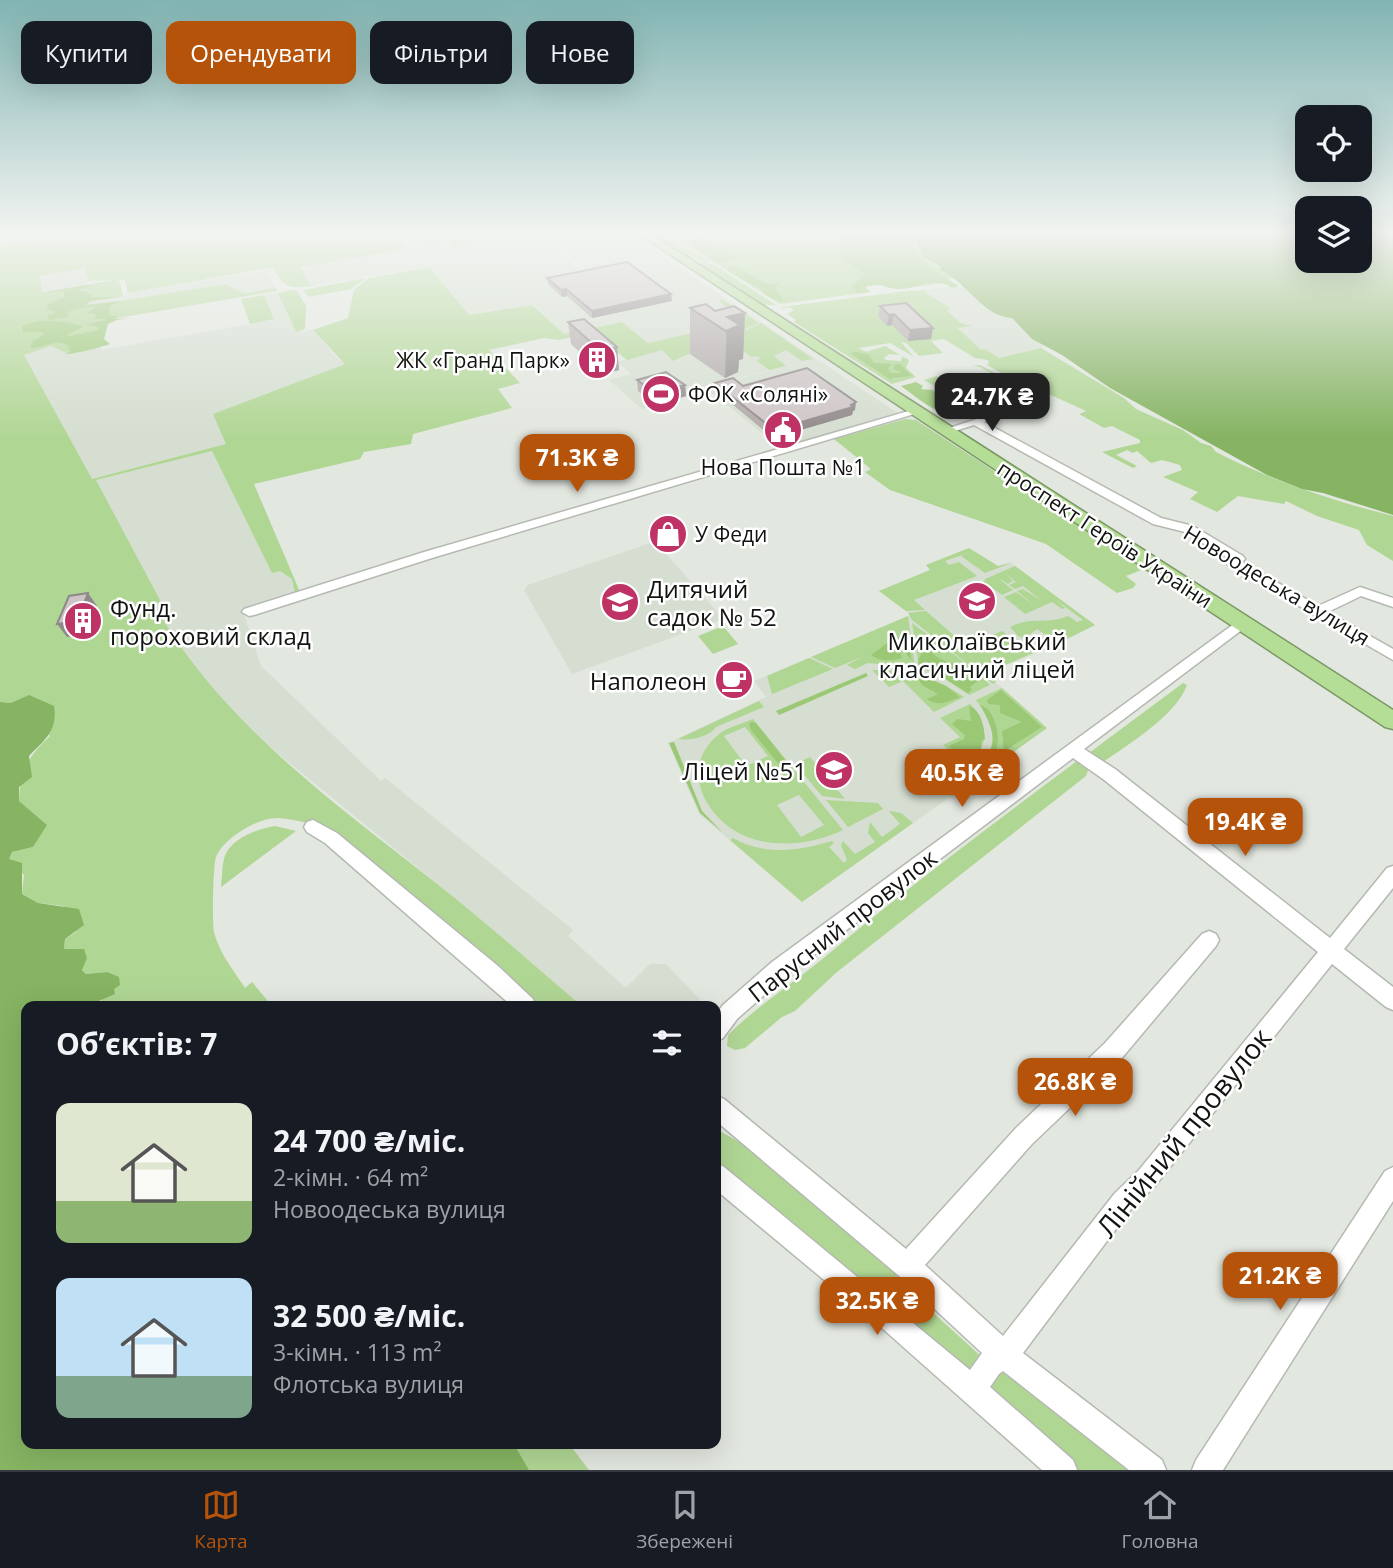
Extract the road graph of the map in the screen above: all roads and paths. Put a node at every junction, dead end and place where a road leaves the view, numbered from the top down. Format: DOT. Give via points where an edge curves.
graph roads {
  1 [pos="746,301"];
  2 [pos="1030,405"];
  3 [pos="916,412"];
  4 [pos="975,422"];
  5 [pos="945,430"];
  6 [pos="1393,586"];
  7 [pos="1373,594"];
  8 [pos="1393,603"];
  9 [pos="1319,611"];
  10 [pos="249,612"];
  11 [pos="1242,623"];
  12 [pos="1393,655"];
  13 [pos="1393,721"];
  14 [pos="1073,750"];
  15 [pos="313,827"];
  16 [pos="1393,874"];
  17 [pos="1209,940"];
  18 [pos="1330,951"];
  19 [pos="1393,1000"];
  20 [pos="521,1001"];
  21 [pos="721,1025"];
  22 [pos="721,1111"];
  23 [pos="721,1179"];
  24 [pos="1393,1179"];
  25 [pos="907,1266"];
  26 [pos="1006,1356"];
  27 [pos="974,1389"];
  28 [pos="1063,1470"];
  29 [pos="1152,1470"];
  30 [pos="1206,1470"];
  1 -- 3 [label="highway, проспект Героїв України"];
  2 -- 4 [label="street"];
  3 -- 5 [label="highway, проспект Героїв України"];
  3 -- 10 [label="street" via="440,551"];
  4 -- 5 [label="street"];
  4 -- 9 [label="street, Новоодеська вулиця" via="1157,521 1189,529 1239,559 1232,562"];
  5 -- 11 [label="highway, проспект Героїв України"];
  6 -- 7 [label="street"];
  7 -- 8 [label="street"];
  7 -- 9 [label="street" via="1356,591"];
  9 -- 12 [label="street, Новоодеська вулиця"];
  11 -- 13 [label="highway, проспект Героїв України"];
  11 -- 14 [label="street, Парусний провулок"];
  14 -- 18 [label="street"];
  14 -- 21 [label="street, Парусний провулок" via="779,969"];
  15 -- 20 [label="street"];
  16 -- 18 [label="street, Лінійний провулок"];
  17 -- 25 [label="street" via="1113,1051 1024,1136"];
  18 -- 19 [label="street"];
  18 -- 26 [label="street, Лінійний провулок" via="1123,1202"];
  22 -- 25 [label="street"];
  23 -- 27 [label="street"];
  24 -- 30 [label="street"];
  25 -- 26 [label="street"];
  26 -- 27 [label="street, Лінійний провулок" via="989,1364"];
  26 -- 29 [label="street"];
  27 -- 28 [label="street"];
}
